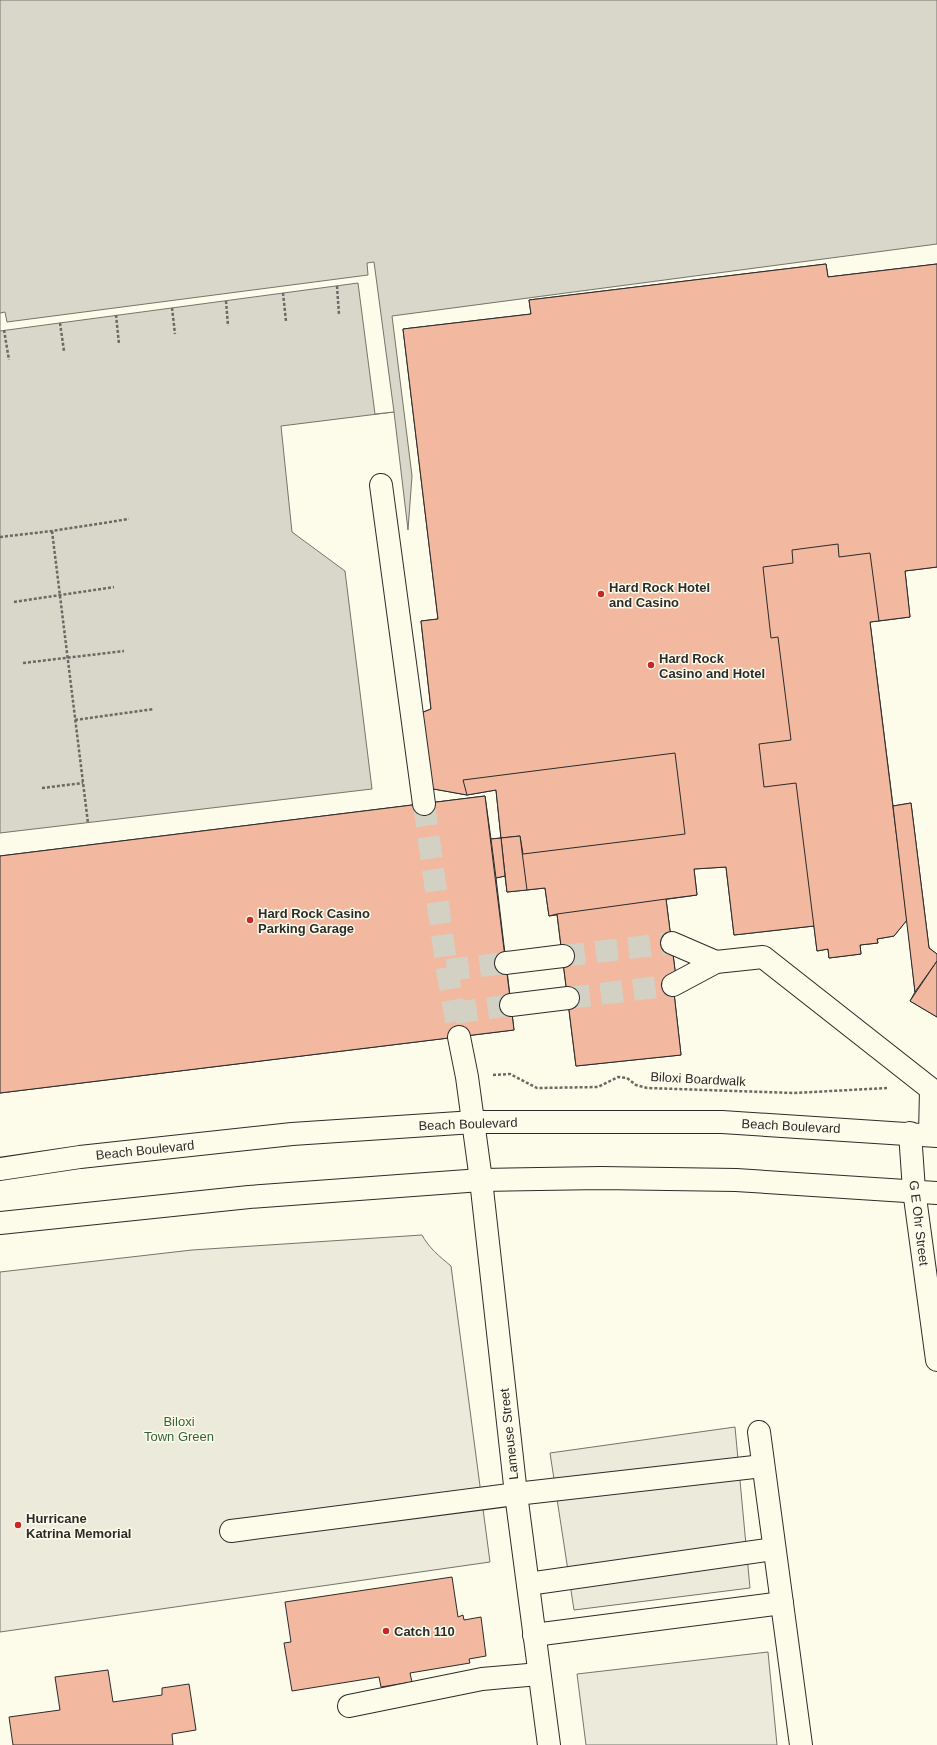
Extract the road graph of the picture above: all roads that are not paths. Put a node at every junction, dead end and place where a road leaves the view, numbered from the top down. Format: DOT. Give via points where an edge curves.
graph roads {
  1 [pos="381,485"];
  2 [pos="424,804"];
  3 [pos="672,943"];
  4 [pos="563,956"];
  5 [pos="716,962"];
  6 [pos="506,963"];
  7 [pos="673,984"];
  8 [pos="568,998"];
  9 [pos="511,1005"];
  10 [pos="459,1037"];
  11 [pos="474,1122"];
  12 [pos="926,1135"];
  13 [pos="0,1169"];
  14 [pos="481,1180"];
  15 [pos="914,1190"];
  16 [pos="937,1193"];
  17 [pos="0,1222"];
  18 [pos="937,1360"];
  19 [pos="759,1432"];
  20 [pos="763,1466"];
  21 [pos="516,1494"];
  22 [pos="231,1531"];
  23 [pos="774,1549"];
  24 [pos="528,1584"];
  25 [pos="782,1603"];
  26 [pos="534,1635"];
  27 [pos="539,1674"];
  28 [pos="349,1706"];
  29 [pos="549,1745"];
  30 [pos="801,1745"];
  1 -- 2 [label="main road"];
  3 -- 5 [label="main road"];
  4 -- 6 [label="main road"];
  5 -- 7 [label="main road"];
  5 -- 12 [label="main road, G E Ohr Street" via="763,957 931,1089"];
  8 -- 9 [label="main road"];
  10 -- 11 [label="main road, Lameuse Street"];
  11 -- 12 [label="main road, Beach Boulevard" via="722,1122"];
  11 -- 13 [label="main road, Beach Boulevard" via="292,1134 80,1157"];
  11 -- 14 [label="main road, Lameuse Street"];
  12 -- 15 [label="main road, G E Ohr Street"];
  14 -- 15 [label="main road" via="736,1180"];
  14 -- 17 [label="main road" via="249,1197"];
  14 -- 21 [label="main road, Lameuse Street"];
  15 -- 16 [label="main road"];
  15 -- 18 [label="main road, G E Ohr Street"];
  19 -- 20 [label="main road"];
  20 -- 21 [label="main road"];
  20 -- 23 [label="main road"];
  21 -- 22 [label="main road"];
  21 -- 24 [label="main road, Lameuse Street"];
  23 -- 24 [label="main road"];
  23 -- 25 [label="main road"];
  24 -- 26 [label="main road, Lameuse Street"];
  25 -- 26 [label="main road"];
  25 -- 30 [label="main road"];
  26 -- 27 [label="main road, Lameuse Street"];
  27 -- 28 [label="main road" via="482,1679"];
  27 -- 29 [label="main road, Lameuse Street"];
}
